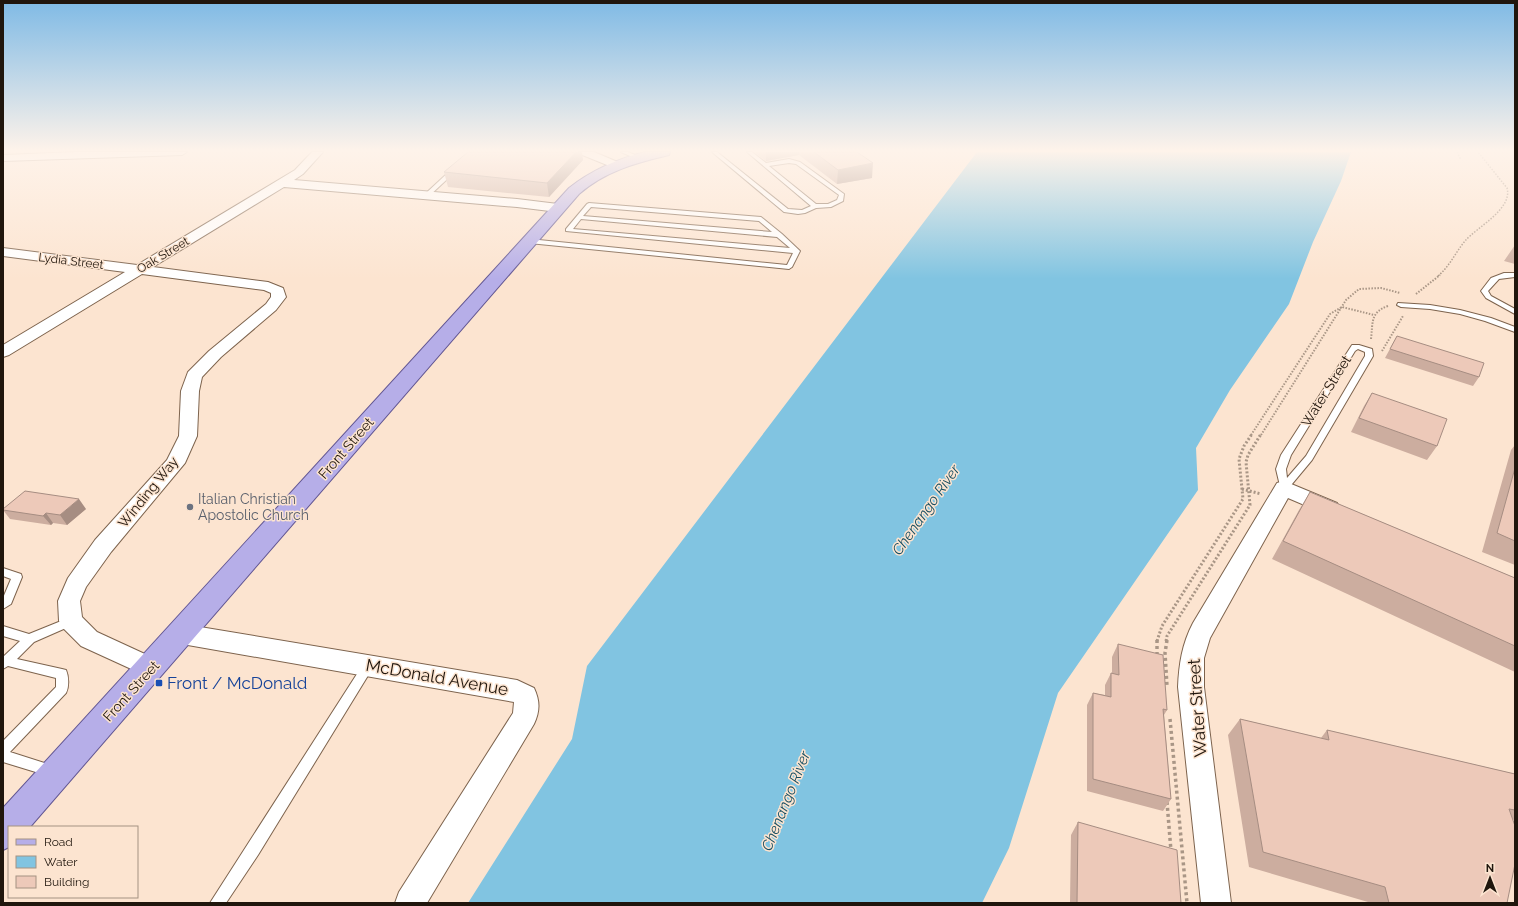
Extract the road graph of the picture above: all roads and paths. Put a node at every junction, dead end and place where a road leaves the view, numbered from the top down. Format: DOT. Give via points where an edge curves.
graph roads {
  1 [pos="263,194"];
  2 [pos="407,194"];
  3 [pos="577,194"];
  4 [pos="766,194"];
  5 [pos="801,194"];
  6 [pos="841,194"];
  7 [pos="1509,194"];
  8 [pos="426,196"];
  9 [pos="815,206"];
  10 [pos="568,212"];
  11 [pos="780,234"];
  12 [pos="529,241"];
  13 [pos="797,251"];
  14 [pos="3,252"];
  15 [pos="139,270"];
  16 [pos="1515,275"];
  17 [pos="1405,294"];
  18 [pos="1415,296"];
  19 [pos="1401,305"];
  20 [pos="1515,312"];
  21 [pos="1374,315"];
  22 [pos="1515,330"];
  23 [pos="1366,349"];
  24 [pos="3,352"];
  25 [pos="1284,488"];
  26 [pos="1345,514"];
  27 [pos="3,572"];
  28 [pos="3,604"];
  29 [pos="71,621"];
  30 [pos="3,632"];
  31 [pos="182,634"];
  32 [pos="30,639"];
  33 [pos="5,663"];
  34 [pos="368,666"];
  35 [pos="151,668"];
  36 [pos="3,750"];
  37 [pos="3,756"];
  38 [pos="57,773"];
  39 [pos="9,826"];
  40 [pos="217,903"];
  41 [pos="410,903"];
  42 [pos="1216,903"];
  1 -- 15 [label="street, Oak Street"];
  2 -- 8 [label="street"];
  3 -- 10 [label="main road, Front Street"];
  4 -- 9 [label="lane" via="786,211 798,213 809,211"];
  5 -- 9 [label="lane"];
  6 -- 9 [label="lane" via="840,201 829,206"];
  7 -- 18 [label="path" via="1492,219 1465,241 1447,269"];
  8 -- 10 [label="street" via="517,203"];
  10 -- 11 [label="lane"];
  10 -- 11 [label="lane" via="589,205 761,219"];
  10 -- 12 [label="main road, Front Street"];
  10 -- 13 [label="lane" via="568,230"];
  11 -- 13 [label="lane"];
  12 -- 13 [label="lane" via="789,267"];
  12 -- 31 [label="main road, Front Street"];
  14 -- 15 [label="street, Lydia Street"];
  15 -- 24 [label="street, Oak Street"];
  15 -- 29 [label="street, Winding Way" via="268,286 278,291 279,297 194,376 190,391 188,436 175,463 103,546 76,584 69,601"];
  16 -- 20 [label="lane" via="1493,278 1484,291 1488,297"];
  17 -- 21 [label="path" via="1386,288 1359,289 1342,307"];
  19 -- 21 [label="path" via="1382,307"];
  19 -- 22 [label="lane" via="1474,315 1499,322"];
  21 -- 23 [label="path" via="1370,342"];
  23 -- 25 [label="lane, Water Street" via="1369,356 1309,458"];
  23 -- 25 [label="lane, Water Street" via="1353,348 1286,455 1281,469"];
  25 -- 26 [label="street"];
  25 -- 42 [label="street, Water Street" via="1201,630 1191,657 1192,687"];
  27 -- 28 [label="lane" via="17,577 7,601"];
  29 -- 32 [label="lane"];
  29 -- 35 [label="street" via="89,639"];
  30 -- 32 [label="lane"];
  31 -- 34 [label="street, McDonald Avenue"];
  31 -- 35 [label="main road, Front Street"];
  32 -- 33 [label="lane"];
  33 -- 36 [label="lane" via="62,674 62,689"];
  34 -- 40 [label="lane"];
  34 -- 41 [label="street, McDonald Avenue" via="517,691 525,696 528,705 525,716"];
  35 -- 38 [label="main road, Front Street"];
  37 -- 38 [label="lane"];
  38 -- 39 [label="main road, Front Street"];
}
